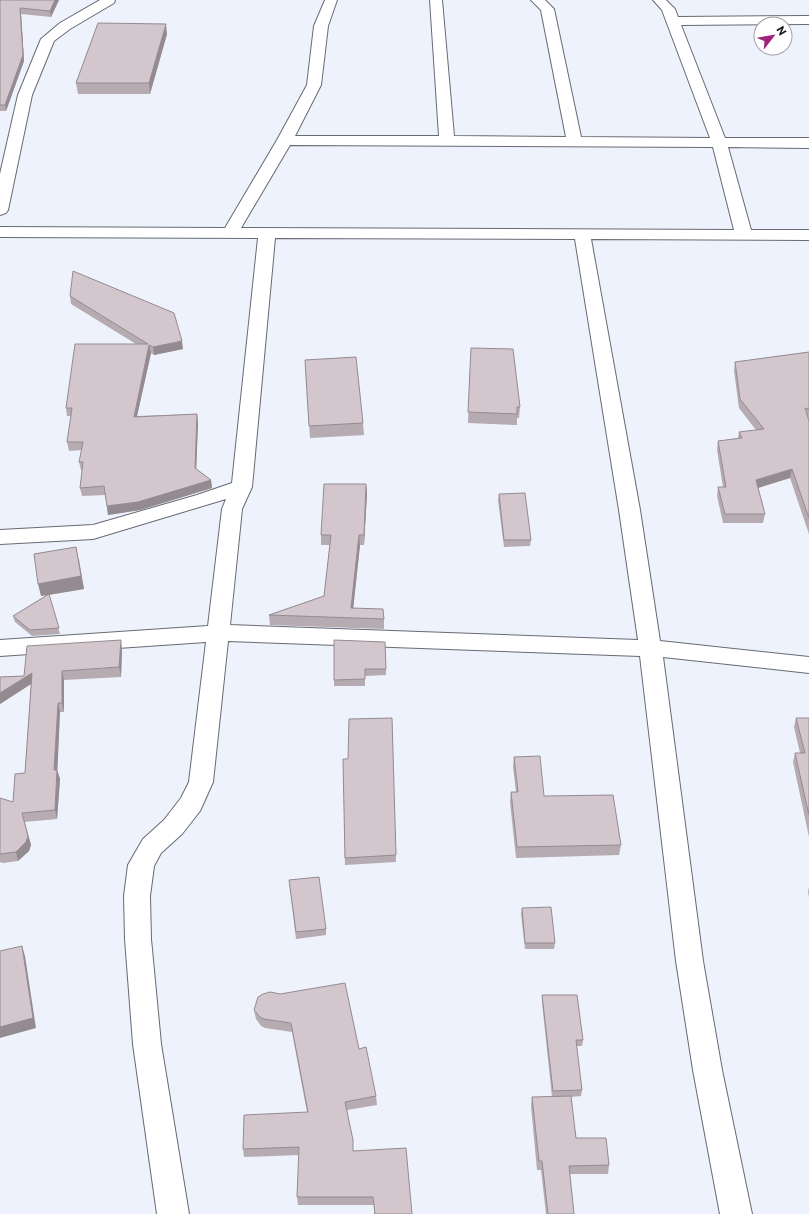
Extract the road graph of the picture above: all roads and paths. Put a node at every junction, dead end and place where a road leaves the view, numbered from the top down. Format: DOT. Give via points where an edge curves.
graph roads {
  1 [pos="109,0"];
  2 [pos="330,0"];
  3 [pos="436,0"];
  4 [pos="537,0"];
  5 [pos="659,0"];
  6 [pos="809,20"];
  7 [pos="672,21"];
  8 [pos="285,140"];
  9 [pos="447,141"];
  10 [pos="575,142"];
  11 [pos="719,142"];
  12 [pos="809,143"];
  13 [pos="0,210"];
  14 [pos="0,232"];
  15 [pos="230,233"];
  16 [pos="267,233"];
  17 [pos="582,234"];
  18 [pos="744,235"];
  19 [pos="809,235"];
  20 [pos="242,487"];
  21 [pos="0,537"];
  22 [pos="218,633"];
  23 [pos="0,648"];
  24 [pos="650,648"];
  25 [pos="809,665"];
  26 [pos="173,1214"];
  27 [pos="736,1214"];
  1 -- 13 [label="street" via="48,39 25,95"];
  2 -- 8 [label="street" via="321,26 314,85"];
  3 -- 9 [label="street"];
  4 -- 10 [label="street" via="547,9"];
  5 -- 7 [label="street" via="668,9"];
  6 -- 7 [label="street"];
  7 -- 11 [label="street"];
  8 -- 9 [label="street"];
  8 -- 15 [label="street"];
  9 -- 10 [label="street"];
  10 -- 11 [label="street"];
  11 -- 12 [label="street"];
  11 -- 18 [label="street"];
  14 -- 15 [label="street"];
  15 -- 16 [label="street"];
  16 -- 17 [label="street"];
  16 -- 20 [label="street"];
  17 -- 18 [label="street"];
  17 -- 24 [label="street" via="598,338 625,481"];
  18 -- 19 [label="street"];
  20 -- 21 [label="street" via="93,532"];
  20 -- 22 [label="street" via="232,509"];
  22 -- 23 [label="street"];
  22 -- 24 [label="street"];
  22 -- 26 [label="street" via="201,782 191,804 173,828 152,846 141,865 138,896 138,939 147,1044"];
  24 -- 25 [label="street"];
  24 -- 27 [label="street" via="684,926"];
}
